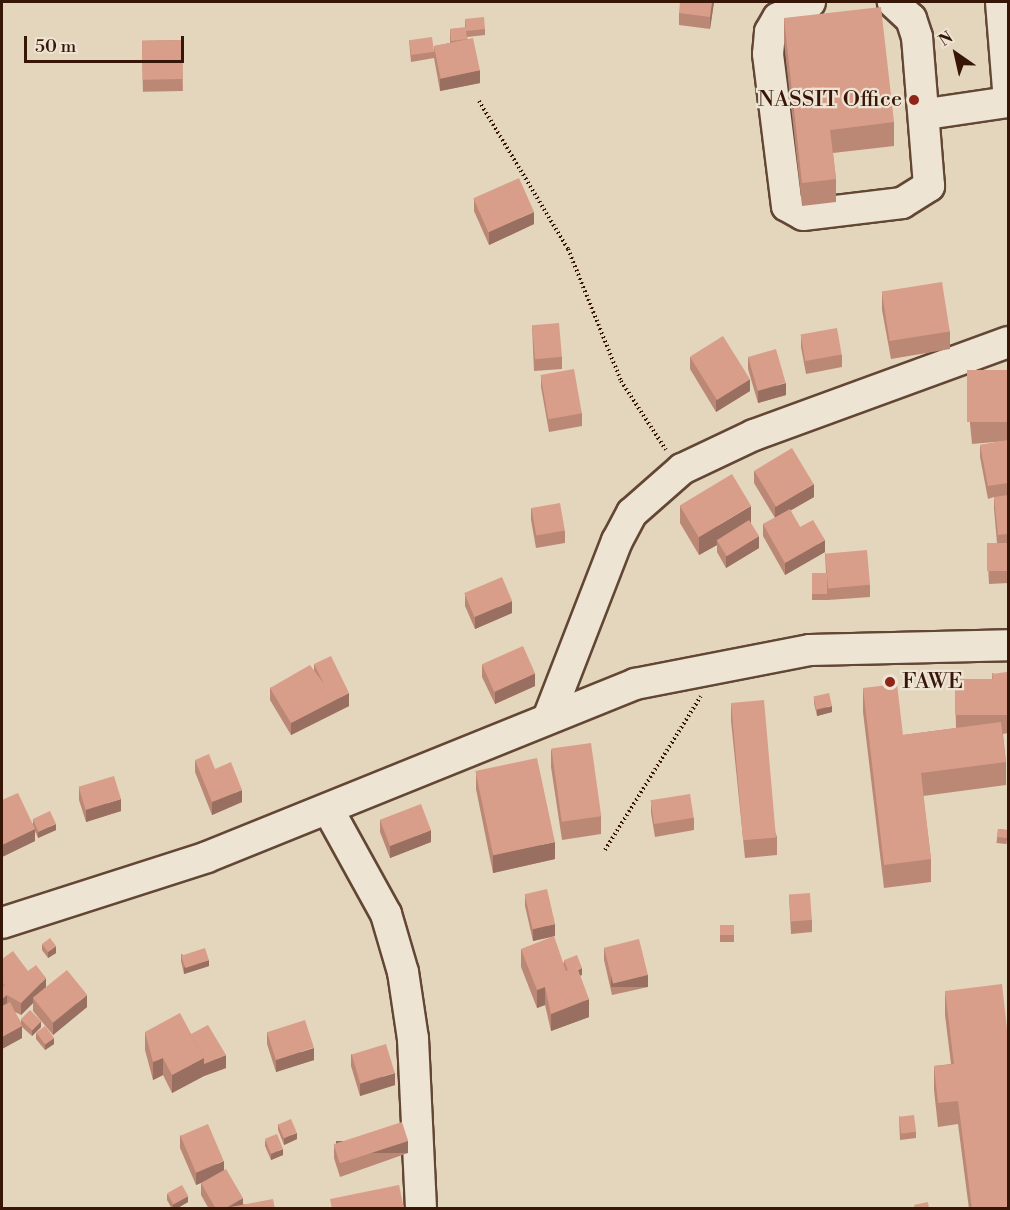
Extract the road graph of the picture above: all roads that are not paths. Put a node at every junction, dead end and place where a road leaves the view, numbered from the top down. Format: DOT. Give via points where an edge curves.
graph roads {
  1 [pos="810,2"];
  2 [pos="893,2"];
  3 [pos="1001,2"];
  4 [pos="1008,90"];
  5 [pos="1008,102"];
  6 [pos="927,114"];
  7 [pos="1008,342"];
  8 [pos="1008,645"];
  9 [pos="549,716"];
  10 [pos="328,808"];
  11 [pos="2,922"];
  12 [pos="421,1209"];
  1 -- 6 [label="street" via="794,6 770,32 783,181 793,213 851,213 921,194 929,186"];
  2 -- 6 [label="street" via="911,19 917,37"];
  3 -- 4 [label="street"];
  5 -- 6 [label="street"];
  7 -- 9 [label="street" via="968,352 754,435 682,469 632,513 617,541"];
  8 -- 9 [label="street" via="875,645 720,665 635,684"];
  9 -- 10 [label="street"];
  10 -- 11 [label="street" via="207,857"];
  10 -- 12 [label="street" via="386,914 404,972 413,1039"];
}
